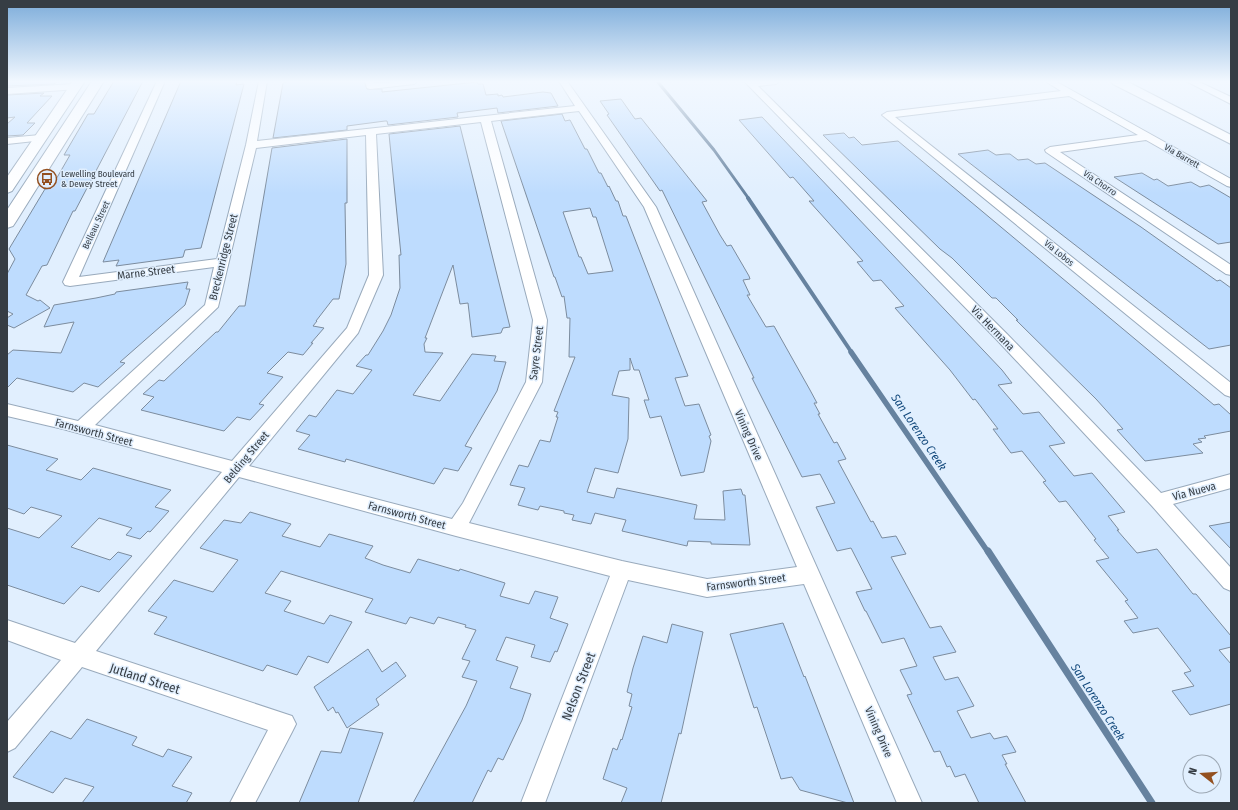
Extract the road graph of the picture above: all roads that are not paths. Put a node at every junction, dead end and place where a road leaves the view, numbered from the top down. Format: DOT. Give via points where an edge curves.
graph roads {
  1 [pos="486,118"];
  2 [pos="53,119"];
  3 [pos="72,119"];
  4 [pos="144,119"];
  5 [pos="256,119"];
  6 [pos="479,119"];
  7 [pos="589,119"];
  8 [pos="785,119"];
  9 [pos="892,119"];
  10 [pos="1115,119"];
  11 [pos="1190,119"];
  12 [pos="371,131"];
  13 [pos="1147,137"];
  14 [pos="40,138"];
  15 [pos="1231,140"];
  16 [pos="7,141"];
  17 [pos="251,145"];
  18 [pos="1231,184"];
  19 [pos="7,188"];
  20 [pos="13,205"];
  21 [pos="7,223"];
  22 [pos="222,262"];
  23 [pos="1231,271"];
  24 [pos="70,282"];
  25 [pos="1231,391"];
  26 [pos="7,410"];
  27 [pos="81,428"];
  28 [pos="236,470"];
  29 [pos="1231,481"];
  30 [pos="1158,501"];
  31 [pos="456,528"];
  32 [pos="622,570"];
  33 [pos="810,574"];
  34 [pos="1231,582"];
  35 [pos="7,630"];
  36 [pos="78,656"];
  37 [pos="7,740"];
  38 [pos="242,803"];
  39 [pos="533,803"];
  40 [pos="910,803"];
  1 -- 31 [label="street, Sayre Street" via="540,320 534,382 469,508"];
  2 -- 14 [label="main road"];
  3 -- 20 [label="main road"];
  4 -- 24 [label="street, Belleau Street"];
  5 -- 17 [label="street, Breckenridge Street"];
  6 -- 12 [label="street"];
  7 -- 33 [label="street, Vining Drive" via="650,207"];
  8 -- 30 [label="street, Via Hermana" via="1002,338"];
  9 -- 25 [label="street, Via Lobos"];
  10 -- 13 [label="street, Via Barrett"];
  11 -- 15 [label="main road"];
  12 -- 17 [label="street"];
  12 -- 28 [label="street, Belding Street" via="376,275 352,330"];
  13 -- 18 [label="street, Via Barrett"];
  13 -- 23 [label="street, Via Chorro" via="1050,150"];
  14 -- 16 [label="street"];
  14 -- 19 [label="main road"];
  17 -- 22 [label="street, Breckenridge Street"];
  20 -- 21 [label="main road"];
  22 -- 24 [label="street, Marne Street"];
  22 -- 27 [label="street, Breckenridge Street" via="211,307"];
  26 -- 27 [label="street, Farnsworth Street"];
  27 -- 28 [label="street, Farnsworth Street"];
  28 -- 31 [label="street, Farnsworth Street"];
  28 -- 36 [label="street, Belding Street"];
  29 -- 30 [label="street, Via Nueva"];
  30 -- 34 [label="street, Via Hermana"];
  31 -- 32 [label="street, Farnsworth Street"];
  32 -- 33 [label="street, Farnsworth Street" via="707,588"];
  32 -- 39 [label="street, Nelson Street"];
  33 -- 40 [label="street, Vining Drive"];
  35 -- 36 [label="street, Jutland Street"];
  36 -- 37 [label="street, Belding Street"];
  36 -- 38 [label="street, Jutland Street" via="284,724"];
}
